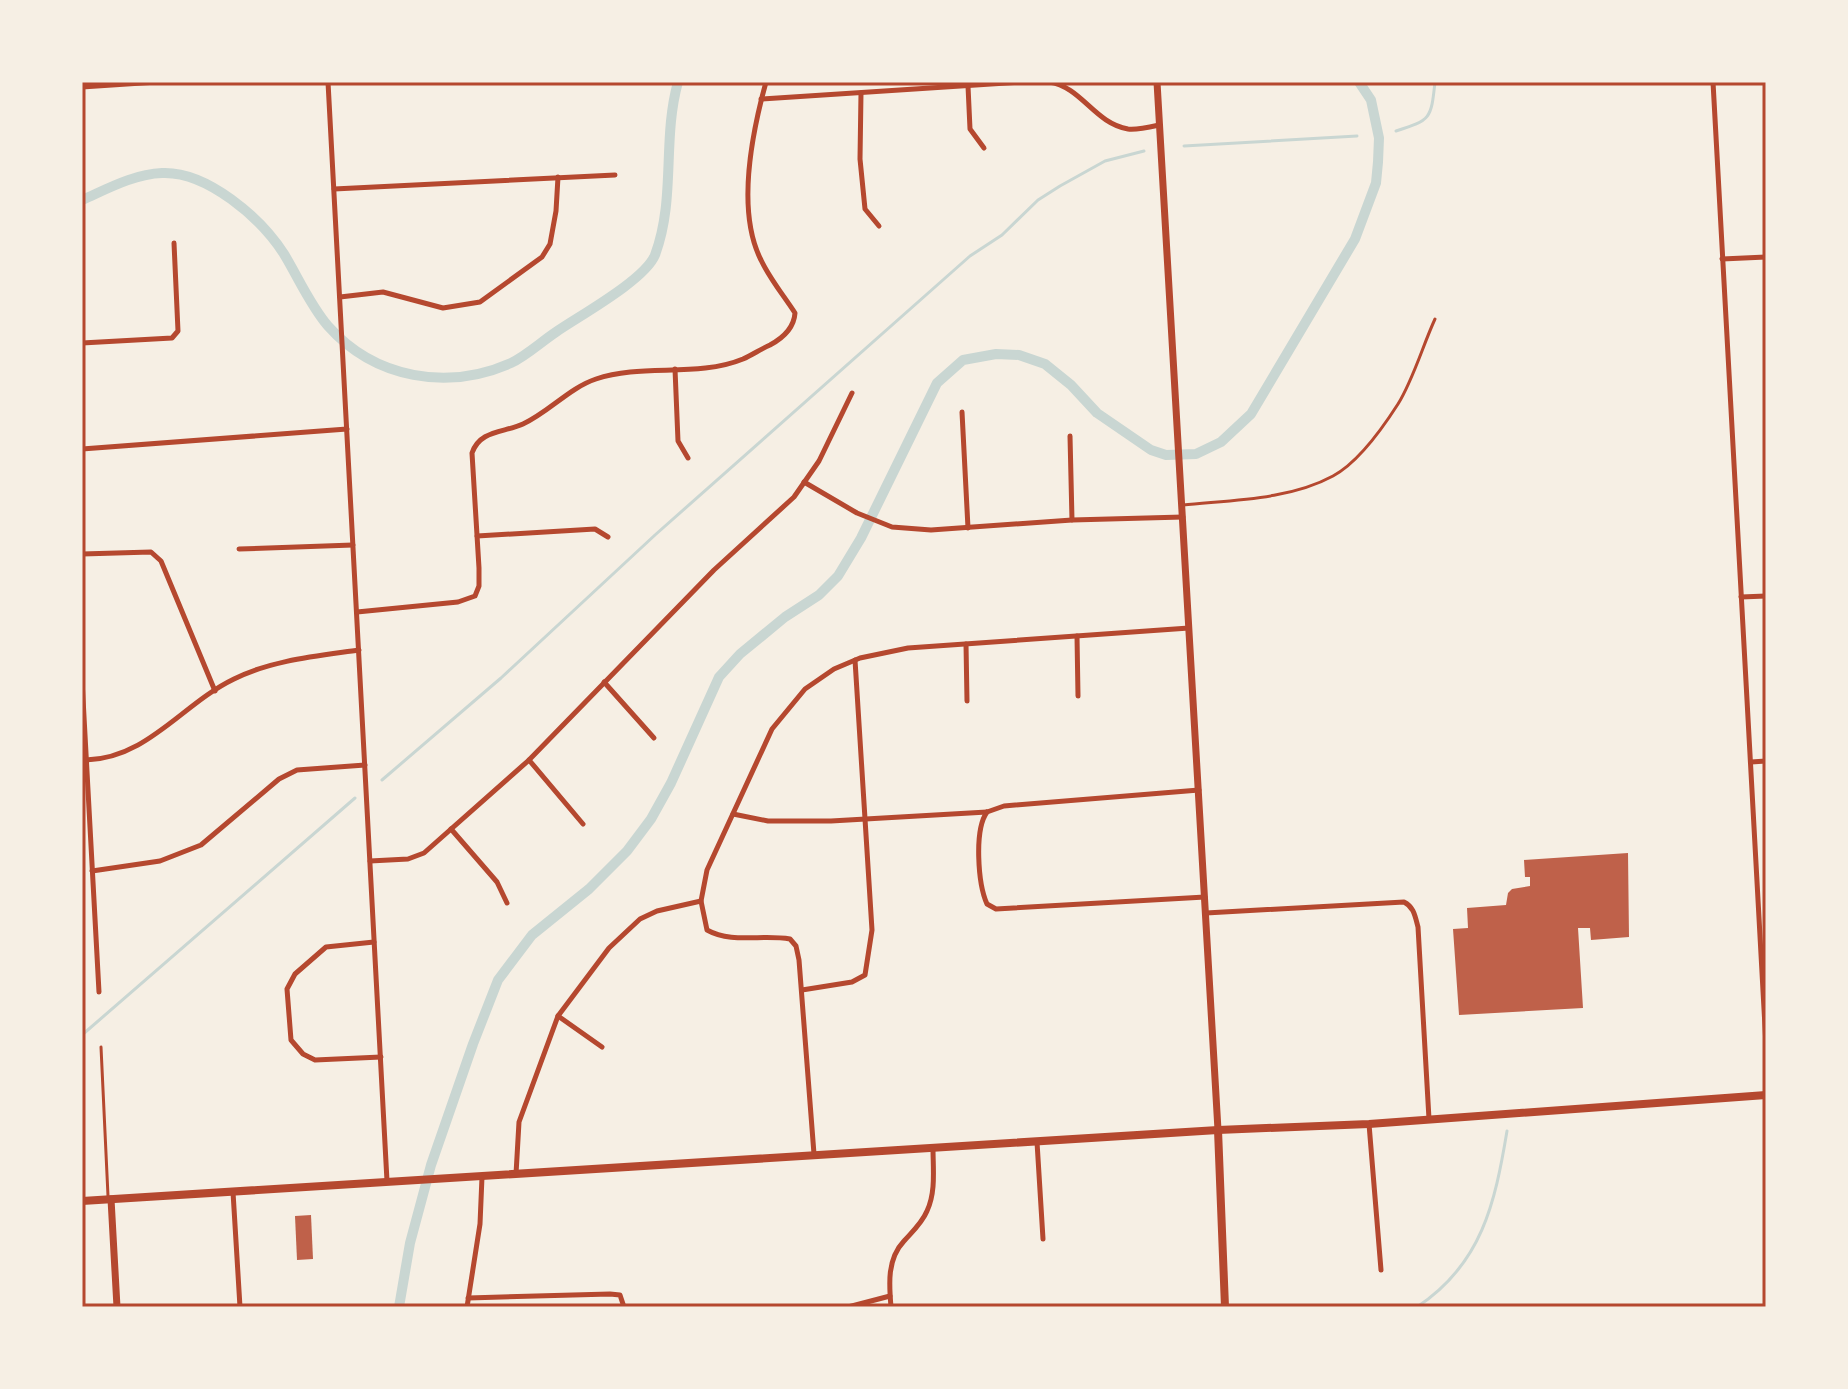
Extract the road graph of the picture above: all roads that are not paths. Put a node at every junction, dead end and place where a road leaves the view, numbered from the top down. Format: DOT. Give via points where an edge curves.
graph roads {
  1 [pos="157,82"];
  2 [pos="328,82"];
  3 [pos="766,82"];
  4 [pos="1023,82"];
  5 [pos="1049,82"];
  6 [pos="1157,82"];
  7 [pos="1713,82"];
  8 [pos="968,86"];
  9 [pos="82,87"];
  10 [pos="861,93"];
  11 [pos="761,99"];
  12 [pos="1160,125"];
  13 [pos="984,148"];
  14 [pos="615,175"];
  15 [pos="558,177"];
  16 [pos="334,189"];
  17 [pos="879,226"];
  18 [pos="174,243"];
  19 [pos="1766,257"];
  20 [pos="1722,259"];
  21 [pos="340,297"];
  22 [pos="1435,319"];
  23 [pos="82,343"];
  24 [pos="675,369"];
  25 [pos="852,393"];
  26 [pos="962,412"];
  27 [pos="347,429"];
  28 [pos="1070,436"];
  29 [pos="82,449"];
  30 [pos="688,458"];
  31 [pos="804,482"];
  32 [pos="1182,505"];
  33 [pos="1183,517"];
  34 [pos="1072,520"];
  35 [pos="968,528"];
  36 [pos="477,536"];
  37 [pos="608,537"];
  38 [pos="353,545"];
  39 [pos="239,549"];
  40 [pos="82,554"];
  41 [pos="1766,596"];
  42 [pos="1741,597"];
  43 [pos="357,612"];
  44 [pos="1189,628"];
  45 [pos="1077,636"];
  46 [pos="966,644"];
  47 [pos="359,650"];
  48 [pos="855,660"];
  49 [pos="82,680"];
  50 [pos="604,682"];
  51 [pos="215,691"];
  52 [pos="1078,696"];
  53 [pos="967,701"];
  54 [pos="654,738"];
  55 [pos="86,760"];
  56 [pos="529,760"];
  57 [pos="1766,761"];
  58 [pos="1751,762"];
  59 [pos="365,765"];
  60 [pos="1199,790"];
  61 [pos="86,810"];
  62 [pos="987,812"];
  63 [pos="733,814"];
  64 [pos="866,819"];
  65 [pos="583,824"];
  66 [pos="451,829"];
  67 [pos="370,861"];
  68 [pos="92,871"];
  69 [pos="1205,897"];
  70 [pos="701,901"];
  71 [pos="507,903"];
  72 [pos="1758,907"];
  73 [pos="1766,907"];
  74 [pos="1206,913"];
  75 [pos="374,942"];
  76 [pos="802,990"];
  77 [pos="99,992"];
  78 [pos="558,1016"];
  79 [pos="1765,1016"];
  80 [pos="1766,1045"];
  81 [pos="101,1047"];
  82 [pos="602,1047"];
  83 [pos="381,1057"];
  84 [pos="1766,1095"];
  85 [pos="1429,1119"];
  86 [pos="1369,1124"];
  87 [pos="1218,1130"];
  88 [pos="1037,1142"];
  89 [pos="933,1148"];
  90 [pos="814,1156"];
  91 [pos="516,1174"];
  92 [pos="482,1176"];
  93 [pos="387,1182"];
  94 [pos="233,1192"];
  95 [pos="109,1200"];
  96 [pos="82,1201"];
  97 [pos="1043,1239"];
  98 [pos="1381,1270"];
  99 [pos="890,1296"];
  100 [pos="468,1298"];
  101 [pos="117,1307"];
  102 [pos="240,1307"];
  103 [pos="467,1307"];
  104 [pos="624,1307"];
  105 [pos="848,1307"];
  106 [pos="891,1307"];
  107 [pos="1225,1307"];
  1 -- 9 [label="street"];
  2 -- 16 [label="street"];
  3 -- 11 [label="street"];
  4 -- 8 [label="street"];
  5 -- 12 [label="street" via="1078,94 1102,119 1129,129"];
  6 -- 12 [label="street"];
  7 -- 20 [label="street"];
  8 -- 10 [label="street"];
  8 -- 13 [label="street" via="970,129"];
  10 -- 11 [label="street"];
  10 -- 17 [label="street" via="865,209"];
  11 -- 24 [label="street" via="749,168 750,219 760,259 795,313 794,322 781,339 741,360"];
  12 -- 32 [label="street"];
  14 -- 15 [label="street"];
  15 -- 16 [label="street"];
  15 -- 21 [label="street" via="550,244 542,257 480,302 454,308 383,292"];
  16 -- 21 [label="street"];
  18 -- 23 [label="street" via="178,331 172,338"];
  19 -- 20 [label="street"];
  20 -- 42 [label="street"];
  21 -- 27 [label="street"];
  22 -- 32 [label="lane" via="1400,402 1362,451 1335,475 1309,487"];
  24 -- 30 [label="street" via="678,441"];
  24 -- 36 [label="street" via="593,380 523,424 476,442 472,453"];
  25 -- 31 [label="street"];
  26 -- 35 [label="street"];
  27 -- 29 [label="street"];
  27 -- 38 [label="street"];
  28 -- 34 [label="street"];
  31 -- 35 [label="street" via="892,527"];
  31 -- 50 [label="street"];
  32 -- 33 [label="street"];
  33 -- 34 [label="street"];
  33 -- 44 [label="street"];
  34 -- 35 [label="street"];
  36 -- 37 [label="street" via="595,529"];
  36 -- 43 [label="street" via="475,596"];
  38 -- 39 [label="street"];
  38 -- 43 [label="street"];
  40 -- 51 [label="street" via="151,552 161,561"];
  41 -- 42 [label="street"];
  42 -- 58 [label="street"];
  43 -- 47 [label="street"];
  44 -- 45 [label="street"];
  44 -- 60 [label="street"];
  45 -- 46 [label="street"];
  45 -- 52 [label="street"];
  46 -- 48 [label="street" via="908,648"];
  46 -- 53 [label="street"];
  47 -- 51 [label="street" via="257,669"];
  47 -- 59 [label="street"];
  48 -- 63 [label="street" via="805,689 772,729"];
  48 -- 64 [label="street"];
  49 -- 55 [label="street"];
  50 -- 54 [label="street"];
  50 -- 56 [label="street"];
  51 -- 55 [label="street" via="129,751"];
  55 -- 61 [label="street"];
  56 -- 65 [label="street"];
  56 -- 66 [label="street"];
  57 -- 58 [label="street"];
  58 -- 72 [label="street"];
  59 -- 67 [label="street"];
  59 -- 68 [label="street" via="297,770 201,845 160,861"];
  60 -- 62 [label="street" via="1004,806"];
  60 -- 69 [label="street"];
  61 -- 68 [label="street"];
  62 -- 64 [label="street"];
  62 -- 69 [label="street" via="981,820 981,890 996,909"];
  63 -- 64 [label="street" via="768,821"];
  63 -- 70 [label="street" via="707,870"];
  64 -- 76 [label="street" via="872,930 865,975"];
  66 -- 67 [label="street" via="424,853"];
  66 -- 71 [label="street" via="497,882"];
  67 -- 75 [label="street"];
  68 -- 77 [label="street"];
  69 -- 74 [label="street"];
  70 -- 76 [label="street" via="707,930 716,936 790,939 796,946"];
  70 -- 78 [label="street" via="640,919 609,948"];
  72 -- 73 [label="street"];
  72 -- 79 [label="street"];
  74 -- 85 [label="street" via="1409,905 1418,927"];
  74 -- 87 [label="street"];
  75 -- 83 [label="street"];
  75 -- 83 [label="street" via="326,947 295,974 287,989 291,1040 303,1054 315,1060"];
  76 -- 90 [label="street"];
  78 -- 82 [label="street"];
  78 -- 91 [label="street" via="519,1122"];
  79 -- 80 [label="street"];
  81 -- 95 [label="lane"];
  83 -- 93 [label="street"];
  84 -- 85 [label="main road"];
  85 -- 86 [label="main road"];
  86 -- 87 [label="main road"];
  86 -- 98 [label="street"];
  87 -- 88 [label="main road"];
  87 -- 107 [label="main road"];
  88 -- 89 [label="main road"];
  88 -- 97 [label="street"];
  89 -- 90 [label="main road"];
  89 -- 99 [label="street" via="928,1210 895,1252"];
  90 -- 91 [label="main road"];
  91 -- 92 [label="main road"];
  92 -- 93 [label="main road"];
  92 -- 100 [label="street"];
  93 -- 94 [label="main road"];
  94 -- 95 [label="main road"];
  94 -- 102 [label="street"];
  95 -- 96 [label="main road"];
  95 -- 101 [label="street"];
  99 -- 105 [label="street"];
  99 -- 106 [label="street"];
  100 -- 103 [label="street"];
  100 -- 104 [label="street" via="610,1294 620,1295"];
}
